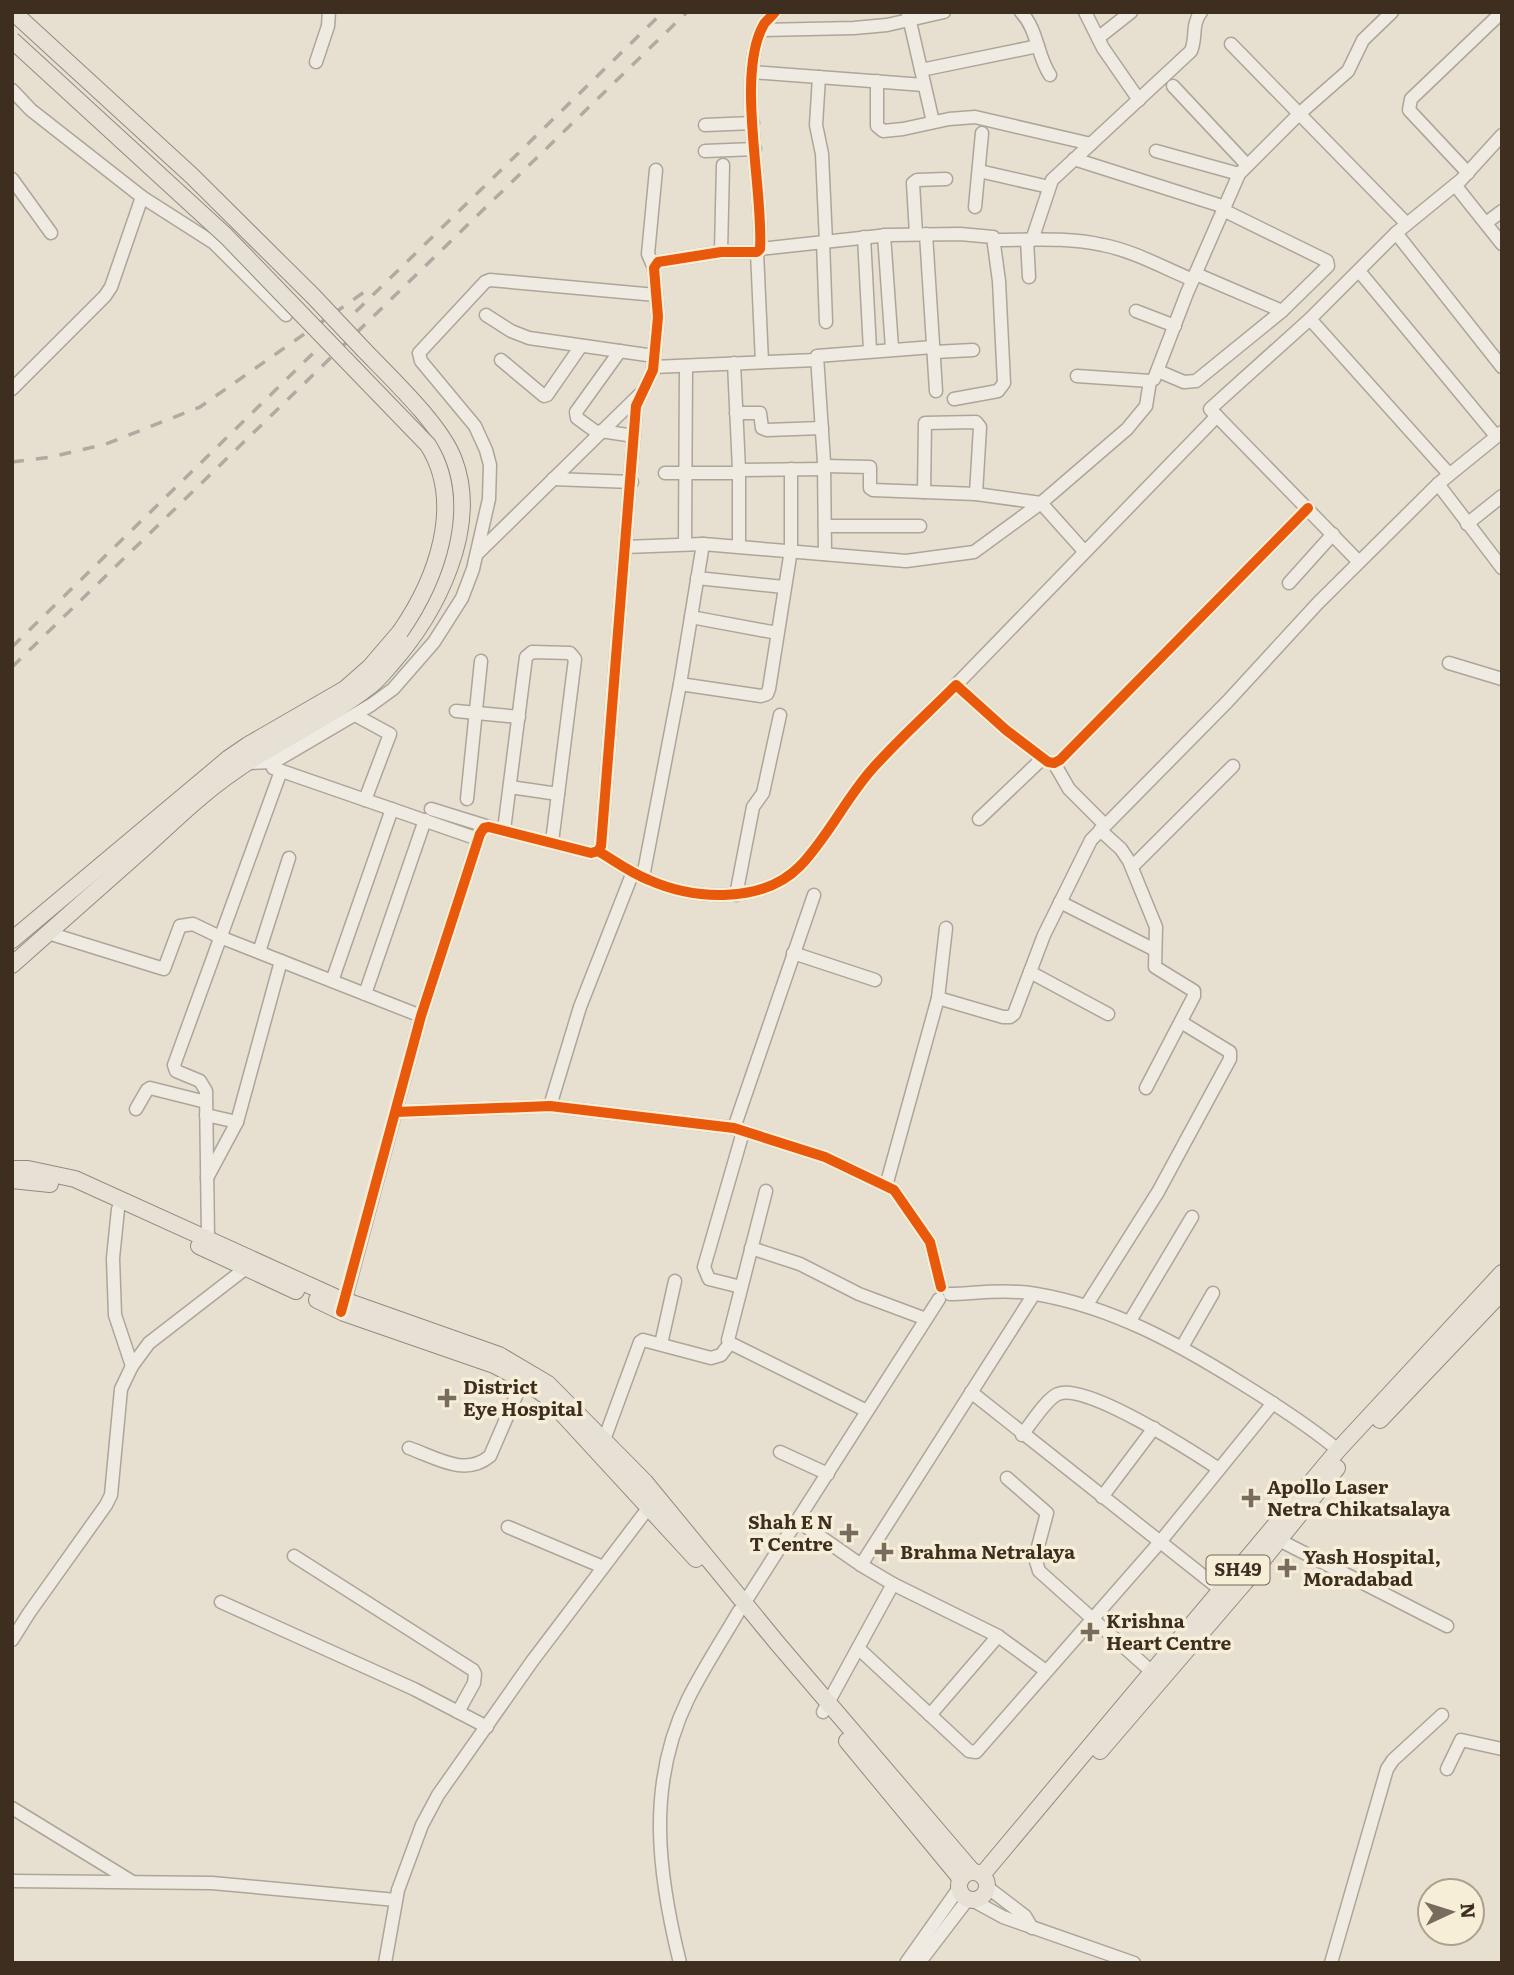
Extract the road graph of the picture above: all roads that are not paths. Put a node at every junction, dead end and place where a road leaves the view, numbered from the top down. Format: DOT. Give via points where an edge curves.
graph roads {
  1 [pos="13,12"];
  2 [pos="329,12"];
  3 [pos="775,12"];
  4 [pos="944,12"];
  5 [pos="1021,12"];
  6 [pos="1085,12"];
  7 [pos="1130,12"];
  8 [pos="1184,12"];
  9 [pos="1392,12"];
  10 [pos="1502,12"];
  11 [pos="909,16"];
  12 [pos="1198,18"];
  13 [pos="762,30"];
  14 [pos="1098,38"];
  15 [pos="12,40"];
  16 [pos="1231,44"];
  17 [pos="1038,46"];
  18 [pos="316,62"];
  19 [pos="921,70"];
  20 [pos="752,72"];
  21 [pos="1050,75"];
  22 [pos="819,77"];
  23 [pos="877,81"];
  24 [pos="924,85"];
  25 [pos="1173,86"];
  26 [pos="12,90"];
  27 [pos="1139,100"];
  28 [pos="1299,114"];
  29 [pos="933,122"];
  30 [pos="754,123"];
  31 [pos="705,125"];
  32 [pos="982,133"];
  33 [pos="1502,135"];
  34 [pos="1091,144"];
  35 [pos="755,149"];
  36 [pos="705,151"];
  37 [pos="1156,151"];
  38 [pos="1074,159"];
  39 [pos="723,165"];
  40 [pos="656,170"];
  41 [pos="1243,170"];
  42 [pos="979,171"];
  43 [pos="1468,173"];
  44 [pos="12,179"];
  45 [pos="946,179"];
  46 [pos="1455,185"];
  47 [pos="1049,187"];
  48 [pos="142,197"];
  49 [pos="975,208"];
  50 [pos="1224,209"];
  51 [pos="1502,211"];
  52 [pos="1486,223"];
  53 [pos="1407,224"];
  54 [pos="51,233"];
  55 [pos="1396,233"];
  56 [pos="921,234"];
  57 [pos="884,235"];
  58 [pos="864,237"];
  59 [pos="995,240"];
  60 [pos="1030,240"];
  61 [pos="825,242"];
  62 [pos="1502,244"];
  63 [pos="759,250"];
  64 [pos="721,252"];
  65 [pos="654,268"];
  66 [pos="1359,271"];
  67 [pos="1029,276"];
  68 [pos="1195,277"];
  69 [pos="656,295"];
  70 [pos="1136,311"];
  71 [pos="1282,311"];
  72 [pos="286,315"];
  73 [pos="486,315"];
  74 [pos="1310,319"];
  75 [pos="826,322"];
  76 [pos="1175,326"];
  77 [pos="581,346"];
  78 [pos="892,348"];
  79 [pos="933,349"];
  80 [pos="870,350"];
  81 [pos="973,350"];
  82 [pos="620,351"];
  83 [pos="816,359"];
  84 [pos="501,360"];
  85 [pos="654,362"];
  86 [pos="762,362"];
  87 [pos="734,363"];
  88 [pos="686,366"];
  89 [pos="1502,367"];
  90 [pos="1077,376"];
  91 [pos="1154,376"];
  92 [pos="12,389"];
  93 [pos="936,391"];
  94 [pos="641,393"];
  95 [pos="954,399"];
  96 [pos="736,413"];
  97 [pos="1217,416"];
  98 [pos="822,428"];
  99 [pos="600,433"];
  100 [pos="1499,434"];
  101 [pos="635,436"];
  102 [pos="825,467"];
  103 [pos="790,469"];
  104 [pos="739,472"];
  105 [pos="665,473"];
  106 [pos="686,473"];
  107 [pos="1449,474"];
  108 [pos="553,479"];
  109 [pos="632,482"];
  110 [pos="1438,484"];
  111 [pos="924,492"];
  112 [pos="976,494"];
  113 [pos="1502,496"];
  114 [pos="1041,503"];
  115 [pos="1308,508"];
  116 [pos="1467,524"];
  117 [pos="825,526"];
  118 [pos="920,526"];
  119 [pos="1333,534"];
  120 [pos="685,544"];
  121 [pos="703,544"];
  122 [pos="738,546"];
  123 [pos="625,547"];
  124 [pos="790,550"];
  125 [pos="1084,551"];
  126 [pos="477,554"];
  127 [pos="825,554"];
  128 [pos="1359,562"];
  129 [pos="1502,568"];
  130 [pos="696,578"];
  131 [pos="1289,583"];
  132 [pos="784,587"];
  133 [pos="691,617"];
  134 [pos="777,633"];
  135 [pos="405,637"];
  136 [pos="481,661"];
  137 [pos="1449,663"];
  138 [pos="1502,679"];
  139 [pos="680,684"];
  140 [pos="956,685"];
  141 [pos="456,710"];
  142 [pos="476,712"];
  143 [pos="355,715"];
  144 [pos="780,715"];
  145 [pos="519,717"];
  146 [pos="1049,760"];
  147 [pos="253,763"];
  148 [pos="1233,766"];
  149 [pos="281,771"];
  150 [pos="510,787"];
  151 [pos="558,794"];
  152 [pos="467,799"];
  153 [pos="365,800"];
  154 [pos="431,808"];
  155 [pos="392,809"];
  156 [pos="979,819"];
  157 [pos="425,821"];
  158 [pos="489,827"];
  159 [pos="1103,828"];
  160 [pos="504,830"];
  161 [pos="478,839"];
  162 [pos="552,842"];
  163 [pos="598,851"];
  164 [pos="128,853"];
  165 [pos="289,858"];
  166 [pos="1132,867"];
  167 [pos="638,875"];
  168 [pos="736,895"];
  169 [pos="814,895"];
  170 [pos="1060,902"];
  171 [pos="946,928"];
  172 [pos="48,933"];
  173 [pos="220,937"];
  174 [pos="12,940"];
  175 [pos="1156,950"];
  176 [pos="258,953"];
  177 [pos="793,953"];
  178 [pos="281,961"];
  179 [pos="12,965"];
  180 [pos="1030,972"];
  181 [pos="875,980"];
  182 [pos="332,981"];
  183 [pos="365,994"];
  184 [pos="938,998"];
  185 [pos="1108,1014"];
  186 [pos="421,1016"];
  187 [pos="1181,1022"];
  188 [pos="1146,1088"];
  189 [pos="550,1106"];
  190 [pos="206,1108"];
  191 [pos="136,1109"];
  192 [pos="396,1112"];
  193 [pos="237,1122"];
  194 [pos="738,1130"];
  195 [pos="12,1169"];
  196 [pos="207,1179"];
  197 [pos="12,1180"];
  198 [pos="886,1186"];
  199 [pos="766,1191"];
  200 [pos="118,1209"];
  201 [pos="1192,1217"];
  202 [pos="208,1238"];
  203 [pos="751,1248"];
  204 [pos="246,1268"];
  205 [pos="1502,1273"];
  206 [pos="675,1281"];
  207 [pos="741,1287"];
  208 [pos="1502,1292"];
  209 [pos="943,1293"];
  210 [pos="1213,1293"];
  211 [pos="1034,1294"];
  212 [pos="343,1306"];
  213 [pos="1086,1306"];
  214 [pos="926,1319"];
  215 [pos="1130,1321"];
  216 [pos="730,1343"];
  217 [pos="661,1344"];
  218 [pos="1182,1347"];
  219 [pos="132,1366"];
  220 [pos="523,1380"];
  221 [pos="971,1392"];
  222 [pos="1273,1403"];
  223 [pos="867,1411"];
  224 [pos="1154,1428"];
  225 [pos="1022,1435"];
  226 [pos="604,1440"];
  227 [pos="409,1448"];
  228 [pos="1338,1450"];
  229 [pos="780,1452"];
  230 [pos="1219,1469"];
  231 [pos="828,1474"];
  232 [pos="1007,1478"];
  233 [pos="1102,1497"];
  234 [pos="649,1507"];
  235 [pos="798,1521"];
  236 [pos="508,1527"];
  237 [pos="1279,1541"];
  238 [pos="1160,1542"];
  239 [pos="293,1556"];
  240 [pos="861,1565"];
  241 [pos="603,1567"];
  242 [pos="893,1584"];
  243 [pos="1221,1590"];
  244 [pos="221,1602"];
  245 [pos="742,1606"];
  246 [pos="1091,1619"];
  247 [pos="1447,1626"];
  248 [pos="998,1636"];
  249 [pos="12,1640"];
  250 [pos="858,1648"];
  251 [pos="1046,1671"];
  252 [pos="1152,1672"];
  253 [pos="826,1708"];
  254 [pos="457,1712"];
  255 [pos="930,1715"];
  256 [pos="1442,1715"];
  257 [pos="487,1727"];
  258 [pos="1502,1749"];
  259 [pos="1447,1769"];
  260 [pos="12,1808"];
  261 [pos="12,1881"];
  262 [pos="133,1882"];
  263 [pos="974,1885"];
  264 [pos="396,1900"];
  265 [pos="1032,1928"];
  266 [pos="385,1963"];
  267 [pos="680,1963"];
  268 [pos="906,1963"];
  269 [pos="919,1963"];
  270 [pos="1134,1963"];
  271 [pos="1331,1963"];
  1 -- 135 [label="main road, bridge" via="201,185 373,359 446,442 460,480 460,528 432,606"];
  2 -- 18 [label="street"];
  3 -- 13 [label="street"];
  4 -- 11 [label="street"];
  5 -- 17 [label="street" via="1031,24"];
  6 -- 14 [label="street"];
  7 -- 14 [label="street"];
  8 -- 12 [label="street"];
  9 -- 28 [label="street" via="1363,40 1348,71"];
  10 -- 43 [label="street" via="1409,104 1409,110"];
  11 -- 13 [label="street" via="854,29"];
  11 -- 19 [label="street"];
  12 -- 27 [label="street" via="1191,51"];
  13 -- 20 [label="street"];
  14 -- 27 [label="street"];
  15 -- 135 [label="main road, bridge" via="226,236 428,445 444,496 444,530 432,574"];
  16 -- 28 [label="street"];
  17 -- 19 [label="street"];
  17 -- 21 [label="street"];
  19 -- 24 [label="street"];
  20 -- 22 [label="street"];
  20 -- 30 [label="street"];
  22 -- 23 [label="street"];
  22 -- 61 [label="street" via="817,125"];
  23 -- 24 [label="street"];
  23 -- 29 [label="street" via="879,129"];
  24 -- 29 [label="street"];
  25 -- 41 [label="street"];
  26 -- 48 [label="street"];
  27 -- 34 [label="street"];
  28 -- 41 [label="street"];
  28 -- 53 [label="street"];
  29 -- 34 [label="street" via="975,117"];
  30 -- 31 [label="street"];
  30 -- 35 [label="street"];
  32 -- 42 [label="street"];
  33 -- 43 [label="street"];
  34 -- 38 [label="street"];
  35 -- 36 [label="street"];
  35 -- 63 [label="street"];
  37 -- 41 [label="street"];
  38 -- 47 [label="street"];
  38 -- 50 [label="street"];
  39 -- 64 [label="street"];
  40 -- 65 [label="street" via="648,254"];
  41 -- 50 [label="street"];
  42 -- 47 [label="street"];
  42 -- 49 [label="street"];
  43 -- 46 [label="street"];
  44 -- 54 [label="street"];
  45 -- 56 [label="street" via="913,183"];
  46 -- 52 [label="street"];
  46 -- 53 [label="street"];
  47 -- 60 [label="street"];
  48 -- 72 [label="street" via="214,243"];
  48 -- 92 [label="street" via="105,296"];
  50 -- 68 [label="street"];
  50 -- 71 [label="street" via="1328,261"];
  51 -- 52 [label="street"];
  52 -- 62 [label="street"];
  53 -- 55 [label="street"];
  55 -- 66 [label="street"];
  55 -- 89 [label="street"];
  56 -- 57 [label="street"];
  56 -- 59 [label="street" via="990,236"];
  56 -- 79 [label="street"];
  57 -- 58 [label="street"];
  57 -- 78 [label="street"];
  58 -- 61 [label="street"];
  58 -- 80 [label="street"];
  59 -- 60 [label="street"];
  59 -- 95 [label="street" via="1004,383 998,391"];
  60 -- 67 [label="street"];
  60 -- 68 [label="street" via="1104,245"];
  61 -- 63 [label="street"];
  61 -- 75 [label="street"];
  63 -- 64 [label="street"];
  63 -- 86 [label="street"];
  64 -- 65 [label="street" via="658,262"];
  65 -- 69 [label="street"];
  66 -- 74 [label="street"];
  66 -- 100 [label="street"];
  68 -- 71 [label="street"];
  68 -- 76 [label="street"];
  69 -- 85 [label="street"];
  69 -- 126 [label="street" via="490,280 419,353 475,426 486,450 491,480"];
  70 -- 76 [label="street"];
  71 -- 91 [label="street" via="1196,381"];
  73 -- 77 [label="street" via="519,336"];
  74 -- 97 [label="street" via="1210,409"];
  74 -- 107 [label="street"];
  76 -- 91 [label="street"];
  77 -- 82 [label="street"];
  77 -- 84 [label="street" via="544,396"];
  78 -- 79 [label="street"];
  78 -- 80 [label="street"];
  79 -- 81 [label="street"];
  79 -- 93 [label="street"];
  80 -- 83 [label="street" via="820,354"];
  82 -- 85 [label="street"];
  82 -- 99 [label="street" via="576,412 577,418"];
  83 -- 86 [label="street"];
  83 -- 98 [label="street"];
  85 -- 88 [label="street"];
  85 -- 94 [label="street"];
  86 -- 87 [label="street"];
  87 -- 88 [label="street"];
  87 -- 96 [label="street"];
  88 -- 106 [label="street"];
  90 -- 91 [label="street"];
  91 -- 114 [label="street" via="1146,406 1127,429"];
  94 -- 99 [label="street"];
  94 -- 101 [label="street"];
  96 -- 98 [label="street" via="760,413 762,428 767,430"];
  96 -- 104 [label="street"];
  97 -- 115 [label="street"];
  97 -- 125 [label="street"];
  98 -- 102 [label="street"];
  99 -- 101 [label="street"];
  99 -- 108 [label="street"];
  100 -- 107 [label="street"];
  101 -- 109 [label="street"];
  102 -- 103 [label="street"];
  102 -- 111 [label="street" via="870,467 873,490"];
  102 -- 117 [label="street"];
  103 -- 104 [label="street"];
  103 -- 124 [label="street"];
  104 -- 106 [label="street"];
  104 -- 122 [label="street"];
  105 -- 106 [label="street"];
  106 -- 120 [label="street"];
  107 -- 110 [label="street"];
  108 -- 109 [label="street"];
  108 -- 126 [label="street"];
  109 -- 123 [label="street"];
  110 -- 116 [label="street"];
  110 -- 128 [label="street"];
  111 -- 112 [label="street"];
  111 -- 112 [label="street" via="925,424 975,422 980,428"];
  112 -- 114 [label="street"];
  113 -- 116 [label="street"];
  114 -- 125 [label="street"];
  114 -- 127 [label="street" via="974,552 906,561"];
  115 -- 119 [label="street"];
  115 -- 146 [label="street"];
  116 -- 129 [label="street"];
  117 -- 118 [label="street"];
  117 -- 127 [label="street"];
  119 -- 128 [label="street"];
  119 -- 131 [label="street"];
  120 -- 121 [label="street"];
  120 -- 123 [label="street"];
  121 -- 122 [label="street"];
  121 -- 130 [label="street"];
  122 -- 124 [label="street"];
  123 -- 163 [label="street"];
  124 -- 127 [label="street"];
  124 -- 132 [label="street"];
  125 -- 140 [label="street"];
  126 -- 143 [label="street" via="462,598 434,642 393,689"];
  128 -- 159 [label="street"];
  130 -- 132 [label="street"];
  130 -- 133 [label="street"];
  132 -- 134 [label="street"];
  133 -- 134 [label="street"];
  133 -- 139 [label="street"];
  134 -- 139 [label="street" via="767,694"];
  135 -- 147 [label="main road" via="373,684"];
  135 -- 164 [label="main road" via="352,683 229,758"];
  136 -- 142 [label="street"];
  137 -- 138 [label="street"];
  139 -- 167 [label="street"];
  140 -- 146 [label="street" via="1006,730"];
  140 -- 168 [label="street" via="872,768 799,867 771,885"];
  141 -- 142 [label="street"];
  142 -- 145 [label="street"];
  142 -- 152 [label="street"];
  143 -- 147 [label="street" via="274,762"];
  143 -- 153 [label="street" via="390,734"];
  144 -- 168 [label="street" via="763,793 753,807"];
  145 -- 150 [label="street"];
  145 -- 151 [label="street" via="526,657 544,652 573,655"];
  146 -- 156 [label="street"];
  146 -- 159 [label="street"];
  147 -- 149 [label="street"];
  147 -- 164 [label="main road"];
  148 -- 166 [label="street"];
  149 -- 153 [label="street"];
  149 -- 173 [label="street"];
  150 -- 151 [label="street"];
  150 -- 160 [label="street"];
  151 -- 162 [label="street"];
  153 -- 155 [label="street"];
  154 -- 158 [label="street"];
  155 -- 157 [label="street"];
  155 -- 182 [label="street"];
  157 -- 161 [label="street"];
  157 -- 183 [label="street"];
  158 -- 160 [label="street"];
  158 -- 161 [label="street"];
  159 -- 166 [label="street"];
  159 -- 170 [label="street" via="1086,846"];
  160 -- 162 [label="street"];
  161 -- 186 [label="street"];
  162 -- 163 [label="street"];
  163 -- 167 [label="street"];
  164 -- 172 [label="main road"];
  164 -- 174 [label="main road"];
  165 -- 176 [label="street"];
  166 -- 175 [label="street" via="1156,927"];
  167 -- 168 [label="street" via="671,889"];
  167 -- 189 [label="street" via="580,1007"];
  169 -- 177 [label="street"];
  170 -- 175 [label="street"];
  170 -- 180 [label="street"];
  171 -- 184 [label="street"];
  172 -- 173 [label="street" via="164,969 180,926 193,924"];
  172 -- 179 [label="main road"];
  173 -- 176 [label="street"];
  173 -- 190 [label="street" via="174,1065 176,1071 204,1084"];
  175 -- 187 [label="street" via="1158,971 1194,991"];
  176 -- 178 [label="street"];
  177 -- 181 [label="street"];
  177 -- 194 [label="street"];
  178 -- 182 [label="street"];
  178 -- 193 [label="street"];
  180 -- 184 [label="street" via="1010,1017"];
  180 -- 185 [label="street"];
  182 -- 183 [label="street"];
  183 -- 186 [label="street"];
  184 -- 198 [label="street"];
  186 -- 192 [label="street"];
  187 -- 188 [label="street"];
  187 -- 213 [label="street" via="1230,1052 1230,1059 1158,1192"];
  189 -- 192 [label="street"];
  189 -- 194 [label="street"];
  190 -- 191 [label="street" via="150,1088"];
  190 -- 193 [label="street"];
  190 -- 196 [label="street"];
  192 -- 212 [label="street"];
  193 -- 196 [label="street"];
  194 -- 198 [label="street" via="825,1157"];
  194 -- 207 [label="street" via="704,1267 709,1279"];
  195 -- 202 [label="main road" via="75,1179"];
  196 -- 202 [label="street"];
  197 -- 200 [label="main road" via="64,1186"];
  198 -- 209 [label="street" via="894,1190 930,1242"];
  199 -- 203 [label="street"];
  200 -- 204 [label="main road"];
  200 -- 219 [label="street" via="115,1315"];
  201 -- 215 [label="street"];
  202 -- 212 [label="main road"];
  203 -- 207 [label="street"];
  203 -- 214 [label="street" via="800,1264 859,1294"];
  204 -- 212 [label="main road"];
  204 -- 219 [label="street" via="149,1343"];
  205 -- 228 [label="main road, SH49"];
  206 -- 217 [label="street"];
  207 -- 216 [label="street" via="727,1337"];
  208 -- 237 [label="main road, SH49" via="1356,1445"];
  209 -- 211 [label="street"];
  209 -- 214 [label="street"];
  210 -- 218 [label="street"];
  211 -- 213 [label="street"];
  211 -- 221 [label="street"];
  212 -- 220 [label="main road"];
  212 -- 226 [label="main road" via="499,1355 548,1384"];
  213 -- 215 [label="street"];
  214 -- 223 [label="street"];
  215 -- 218 [label="street"];
  216 -- 217 [label="street" via="721,1355 711,1358"];
  216 -- 223 [label="street"];
  217 -- 226 [label="street" via="640,1342"];
  218 -- 222 [label="street"];
  219 -- 249 [label="street" via="121,1389 111,1495"];
  220 -- 227 [label="street" via="490,1456 481,1464 460,1466"];
  220 -- 234 [label="main road" via="546,1396"];
  221 -- 225 [label="street"];
  221 -- 240 [label="street"];
  222 -- 228 [label="street"];
  222 -- 230 [label="street"];
  223 -- 231 [label="street"];
  224 -- 225 [label="street" via="1068,1392 1054,1396"];
  224 -- 230 [label="street"];
  224 -- 233 [label="street"];
  225 -- 233 [label="street"];
  226 -- 245 [label="main road" via="645,1482"];
  228 -- 243 [label="main road, SH49"];
  229 -- 231 [label="street"];
  230 -- 238 [label="street"];
  231 -- 235 [label="street"];
  232 -- 246 [label="street" via="1047,1513 1035,1558 1039,1571"];
  233 -- 238 [label="street"];
  234 -- 241 [label="street"];
  234 -- 245 [label="main road"];
  235 -- 240 [label="street"];
  235 -- 245 [label="street"];
  236 -- 241 [label="street"];
  237 -- 247 [label="street"];
  237 -- 263 [label="main road, SH49"];
  238 -- 243 [label="street"];
  238 -- 246 [label="street"];
  239 -- 254 [label="street" via="473,1671 474,1682"];
  240 -- 242 [label="street"];
  241 -- 257 [label="street"];
  242 -- 248 [label="street"];
  242 -- 250 [label="street"];
  243 -- 252 [label="main road, SH49"];
  244 -- 254 [label="street"];
  245 -- 253 [label="main road"];
  245 -- 267 [label="street" via="688,1700 671,1742 659,1802 659,1850"];
  246 -- 251 [label="street"];
  246 -- 252 [label="street"];
  248 -- 251 [label="street"];
  248 -- 255 [label="street"];
  250 -- 253 [label="street"];
  250 -- 255 [label="street"];
  251 -- 255 [label="street" via="976,1752"];
  252 -- 263 [label="main road, SH49"];
  253 -- 263 [label="main road"];
  254 -- 257 [label="street"];
  256 -- 271 [label="street" via="1387,1769"];
  257 -- 264 [label="street" via="422,1825"];
  258 -- 259 [label="street" via="1461,1740"];
  260 -- 262 [label="street"];
  261 -- 262 [label="street"];
  262 -- 264 [label="street" via="212,1883"];
  263 -- 265 [label="street" via="1018,1909"];
  263 -- 265 [label="street" via="1003,1917"];
  263 -- 268 [label="street"];
  263 -- 269 [label="street"];
  264 -- 266 [label="street"];
  265 -- 270 [label="street"];
}
